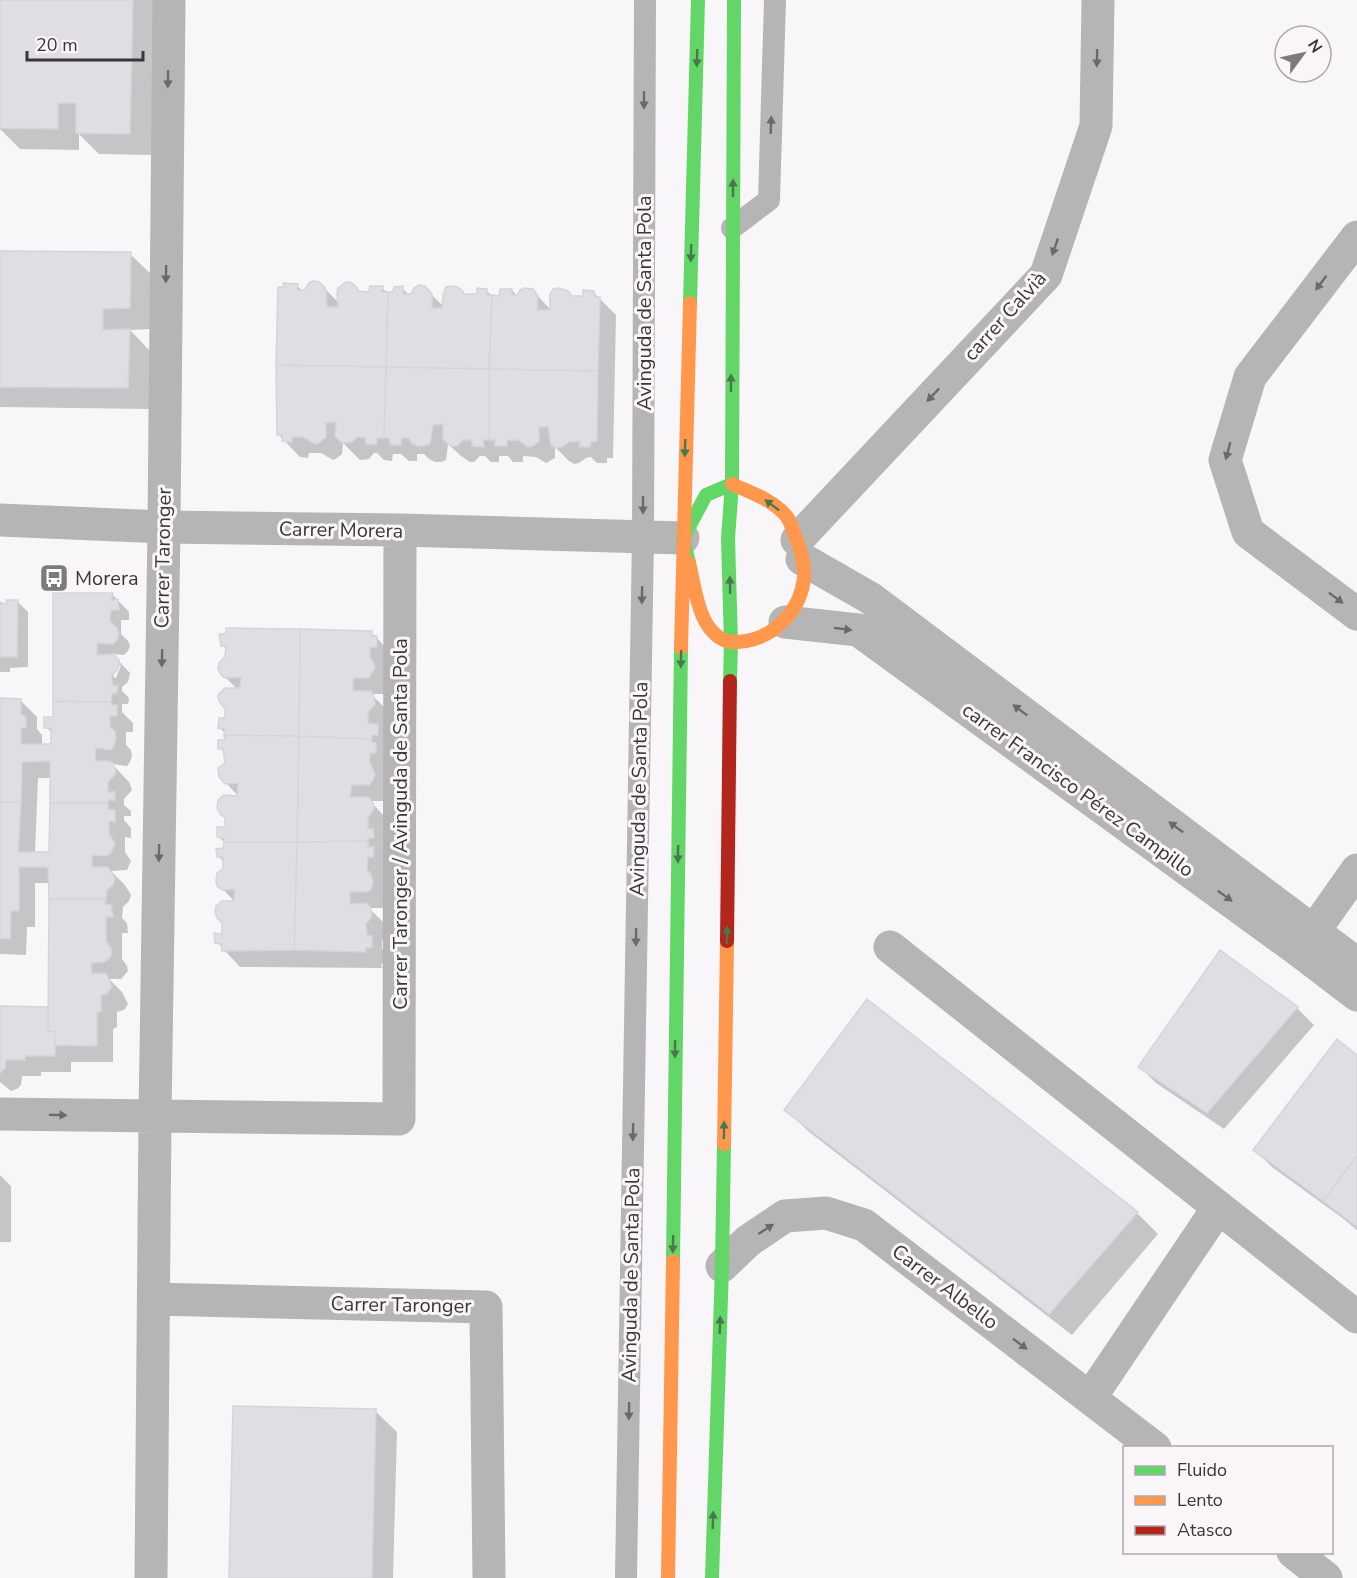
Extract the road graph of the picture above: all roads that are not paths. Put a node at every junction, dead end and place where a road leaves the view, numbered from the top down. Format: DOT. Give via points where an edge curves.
graph roads {
  1 [pos="169,0"];
  2 [pos="645,0"];
  3 [pos="698,0"];
  4 [pos="734,0"];
  5 [pos="775,0"];
  6 [pos="1098,0"];
  7 [pos="732,228"];
  8 [pos="1357,237"];
  9 [pos="732,484"];
  10 [pos="0,520"];
  11 [pos="164,527"];
  12 [pos="400,530"];
  13 [pos="643,536"];
  14 [pos="683,538"];
  15 [pos="799,549"];
  16 [pos="1357,614"];
  17 [pos="785,622"];
  18 [pos="731,643"];
  19 [pos="1357,870"];
  20 [pos="1306,940"];
  21 [pos="890,947"];
  22 [pos="1357,964"];
  23 [pos="1357,995"];
  24 [pos="0,1114"];
  25 [pos="155,1117"];
  26 [pos="1218,1208"];
  27 [pos="722,1266"];
  28 [pos="154,1299"];
  29 [pos="1357,1317"];
  30 [pos="1090,1398"];
  31 [pos="1152,1446"];
  32 [pos="1296,1554"];
  33 [pos="151,1578"];
  34 [pos="489,1578"];
  35 [pos="626,1578"];
  36 [pos="668,1578"];
  37 [pos="712,1578"];
  38 [pos="1326,1578"];
  1 -- 11 [label="street, Carrer Taronger, one-way"];
  2 -- 13 [label="lane, Avinguda de Santa Pola, one-way"];
  3 -- 14 [label="main road, Avinguda de Santa Pola, one-way"];
  7 -- 4 [label="main road, one-way"];
  7 -- 5 [label="lane, one-way" via="769,200"];
  6 -- 15 [label="street, carrer Calvià, one-way" via="1096,126 1046,274"];
  9 -- 7 [label="main road, one-way"];
  8 -- 16 [label="street, one-way" via="1250,377 1225,460 1248,532"];
  9 -- 14 [label="main road, Avinguda de Santa Pola" via="706,495"];
  15 -- 9 [label="main road, one-way" via="787,517 769,501"];
  18 -- 9 [label="main road, one-way" via="728,538"];
  10 -- 11 [label="street, Carrer Morera"];
  11 -- 12 [label="street, Carrer Morera"];
  11 -- 25 [label="street, Carrer Taronger, one-way"];
  12 -- 13 [label="street, Carrer Morera"];
  12 -- 25 [label="street, Carrer Taronger / Avinguda de Santa Pola" via="399,1119"];
  13 -- 14 [label="street, Carrer Morera"];
  13 -- 35 [label="lane, Avinguda de Santa Pola, one-way"];
  14 -- 18 [label="main road, Avinguda de Santa Pola" via="703,618 713,633"];
  14 -- 36 [label="main road, Avinguda de Santa Pola, one-way"];
  15 -- 17 [label="main road" via="804,578 798,600"];
  20 -- 15 [label="street, carrer Francisco Pérez Campillo, one-way" via="870,598"];
  17 -- 18 [label="main road" via="758,639"];
  17 -- 20 [label="street, carrer Francisco Pérez Campillo, one-way" via="858,630"];
  27 -- 18 [label="main road, one-way"];
  19 -- 20 [label="street"];
  20 -- 22 [label="street, carrer Francisco Pérez Campillo"];
  20 -- 23 [label="street, carrer Francisco Pérez Campillo"];
  21 -- 26 [label="street"];
  24 -- 25 [label="street, one-way"];
  25 -- 28 [label="street, Carrer Taronger"];
  26 -- 29 [label="street"];
  26 -- 30 [label="street"];
  27 -- 30 [label="street, Carrer Albello, one-way" via="748,1241 785,1216 826,1213 864,1225"];
  37 -- 27 [label="main road, one-way"];
  28 -- 33 [label="street, Carrer Taronger"];
  28 -- 34 [label="street, Carrer Taronger" via="486,1307"];
  30 -- 31 [label="street, Carrer Albello"];
  32 -- 38 [label="street"];
}
